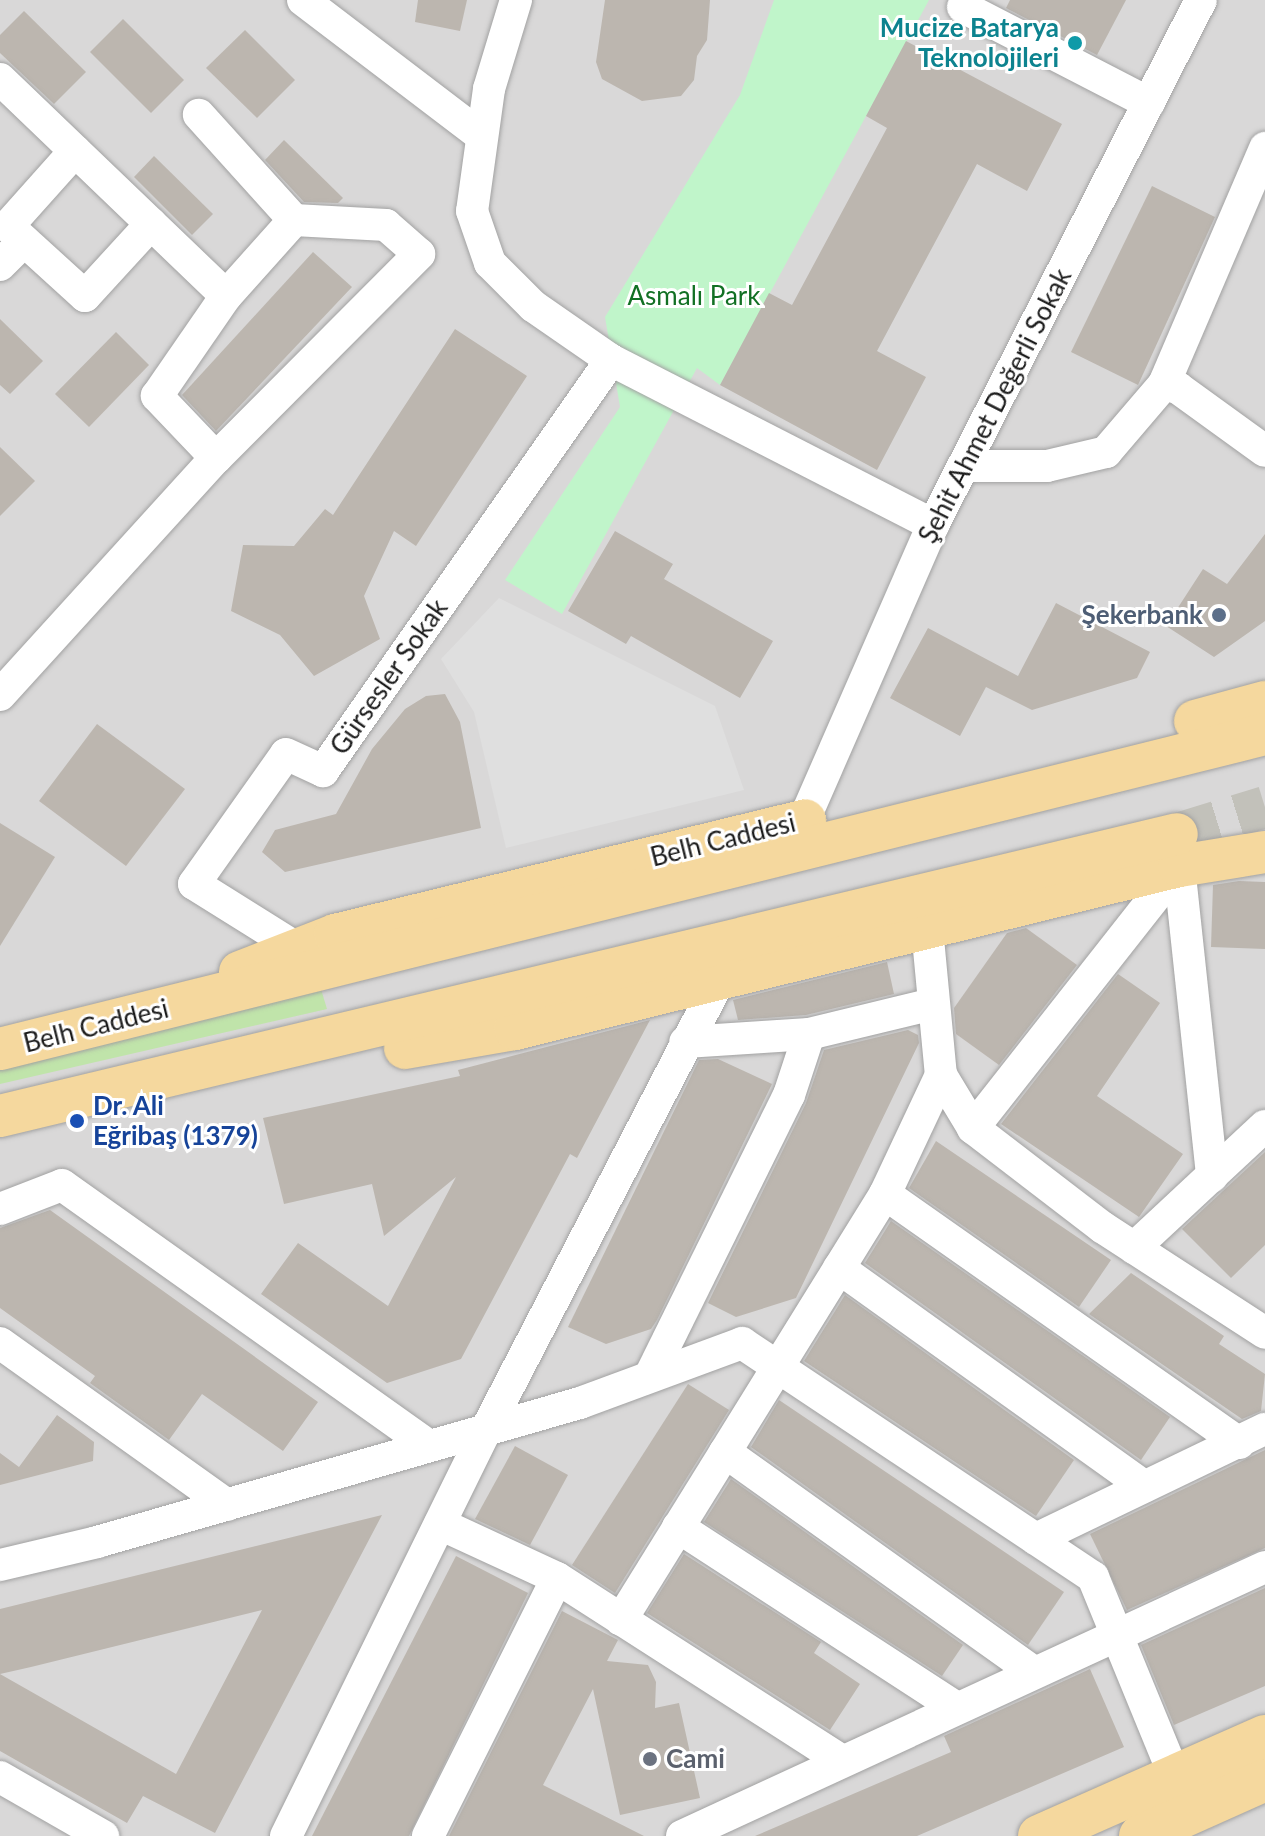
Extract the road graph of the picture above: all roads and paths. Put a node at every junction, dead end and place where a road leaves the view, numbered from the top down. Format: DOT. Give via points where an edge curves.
graph roads {
  1 [pos="303,0"];
  2 [pos="516,0"];
  3 [pos="1201,0"];
  4 [pos="963,7"];
  5 [pos="0,79"];
  6 [pos="1149,103"];
  7 [pos="199,115"];
  8 [pos="480,135"];
  9 [pos="1265,148"];
  10 [pos="75,151"];
  11 [pos="294,220"];
  12 [pos="151,224"];
  13 [pos="24,241"];
  14 [pos="0,265"];
  15 [pos="226,296"];
  16 [pos="611,360"];
  17 [pos="1164,384"];
  18 [pos="1265,451"];
  19 [pos="216,458"];
  20 [pos="963,466"];
  21 [pos="933,525"];
  22 [pos="0,695"];
  23 [pos="1265,702"];
  24 [pos="1265,734"];
  25 [pos="804,820"];
  26 [pos="1178,850"];
  27 [pos="1265,852"];
  28 [pos="927,928"];
  29 [pos="295,947"];
  30 [pos="721,977"];
  31 [pos="192,1002"];
  32 [pos="933,1004"];
  33 [pos="809,1034"];
  34 [pos="685,1042"];
  35 [pos="0,1049"];
  36 [pos="264,1057"];
  37 [pos="941,1075"];
  38 [pos="0,1116"];
  39 [pos="1265,1126"];
  40 [pos="973,1128"];
  41 [pos="1212,1176"];
  42 [pos="885,1194"];
  43 [pos="0,1209"];
  44 [pos="1134,1248"];
  45 [pos="839,1268"];
  46 [pos="1261,1323"];
  47 [pos="0,1343"];
  48 [pos="778,1366"];
  49 [pos="651,1374"];
  50 [pos="486,1430"];
  51 [pos="1252,1436"];
  52 [pos="429,1446"];
  53 [pos="725,1452"];
  54 [pos="1144,1486"];
  55 [pos="227,1505"];
  56 [pos="440,1524"];
  57 [pos="678,1527"];
  58 [pos="1036,1539"];
  59 [pos="3,1561"];
  60 [pos="1265,1567"];
  61 [pos="557,1578"];
  62 [pos="621,1620"];
  63 [pos="1116,1634"];
  64 [pos="1033,1672"];
  65 [pos="955,1707"];
  66 [pos="1265,1736"];
  67 [pos="841,1760"];
  68 [pos="0,1777"];
  69 [pos="1175,1777"];
  70 [pos="1265,1780"];
  71 [pos="103,1836"];
  72 [pos="286,1836"];
  73 [pos="428,1836"];
  74 [pos="682,1836"];
  75 [pos="1039,1836"];
  76 [pos="1140,1836"];
  1 -- 8 [label="street"];
  2 -- 8 [label="street"];
  3 -- 6 [label="street, Şehit Ahmet Değerli Sokak"];
  4 -- 6 [label="street"];
  5 -- 10 [label="street"];
  6 -- 20 [label="street, Şehit Ahmet Değerli Sokak"];
  7 -- 11 [label="street"];
  8 -- 16 [label="street" via="472,211 490,263 533,306"];
  9 -- 17 [label="street"];
  10 -- 12 [label="street"];
  10 -- 13 [label="street" via="8,226"];
  11 -- 15 [label="street"];
  11 -- 19 [label="street" via="386,225 419,254"];
  12 -- 13 [label="street" via="85,296"];
  12 -- 15 [label="street"];
  13 -- 14 [label="street"];
  15 -- 19 [label="street" via="157,396"];
  16 -- 21 [label="street"];
  16 -- 29 [label="street, Gürsesler Sokak" via="323,771 286,754 194,884"];
  17 -- 18 [label="street" via="1178,388"];
  17 -- 20 [label="street" via="1106,452 1047,466"];
  19 -- 22 [label="street"];
  20 -- 21 [label="street, Şehit Ahmet Değerli Sokak"];
  21 -- 25 [label="street, Şehit Ahmet Değerli Sokak"];
  23 -- 25 [label="main road, Belh Caddesi"];
  24 -- 31 [label="main road, Belh Caddesi"];
  25 -- 29 [label="main road, Belh Caddesi"];
  26 -- 27 [label="main road"];
  26 -- 28 [label="main road"];
  26 -- 36 [label="main road"];
  26 -- 40 [label="street"];
  26 -- 41 [label="street"];
  28 -- 30 [label="main road"];
  28 -- 32 [label="street"];
  29 -- 31 [label="main road, Belh Caddesi"];
  30 -- 34 [label="street"];
  30 -- 36 [label="main road" via="469,1038 358,1053"];
  31 -- 35 [label="main road, Belh Caddesi"];
  32 -- 33 [label="street"];
  32 -- 37 [label="street"];
  33 -- 34 [label="street"];
  33 -- 49 [label="street" via="789,1095"];
  34 -- 50 [label="street"];
  36 -- 38 [label="main road"];
  37 -- 40 [label="street"];
  37 -- 42 [label="street"];
  39 -- 41 [label="street"];
  40 -- 44 [label="street"];
  41 -- 44 [label="street"];
  42 -- 45 [label="street"];
  42 -- 51 [label="street"];
  43 -- 52 [label="street" via="62,1185"];
  44 -- 46 [label="street"];
  45 -- 48 [label="street"];
  45 -- 54 [label="street"];
  47 -- 55 [label="street"];
  48 -- 49 [label="street" via="742,1343"];
  48 -- 53 [label="street"];
  48 -- 58 [label="street"];
  49 -- 50 [label="street" via="580,1403"];
  50 -- 52 [label="street"];
  50 -- 56 [label="street"];
  51 -- 54 [label="street"];
  52 -- 55 [label="street"];
  53 -- 57 [label="street"];
  53 -- 64 [label="street"];
  54 -- 58 [label="street"];
  55 -- 59 [label="street"];
  56 -- 61 [label="street"];
  56 -- 72 [label="street"];
  57 -- 62 [label="street"];
  57 -- 65 [label="street"];
  58 -- 63 [label="street" via="1093,1577"];
  60 -- 63 [label="street"];
  61 -- 62 [label="street"];
  61 -- 73 [label="street"];
  62 -- 67 [label="street"];
  63 -- 64 [label="street"];
  63 -- 69 [label="street"];
  64 -- 65 [label="street"];
  65 -- 67 [label="street"];
  66 -- 69 [label="main road"];
  67 -- 74 [label="street"];
  68 -- 71 [label="street"];
  69 -- 75 [label="main road"];
  70 -- 76 [label="main road"];
}
